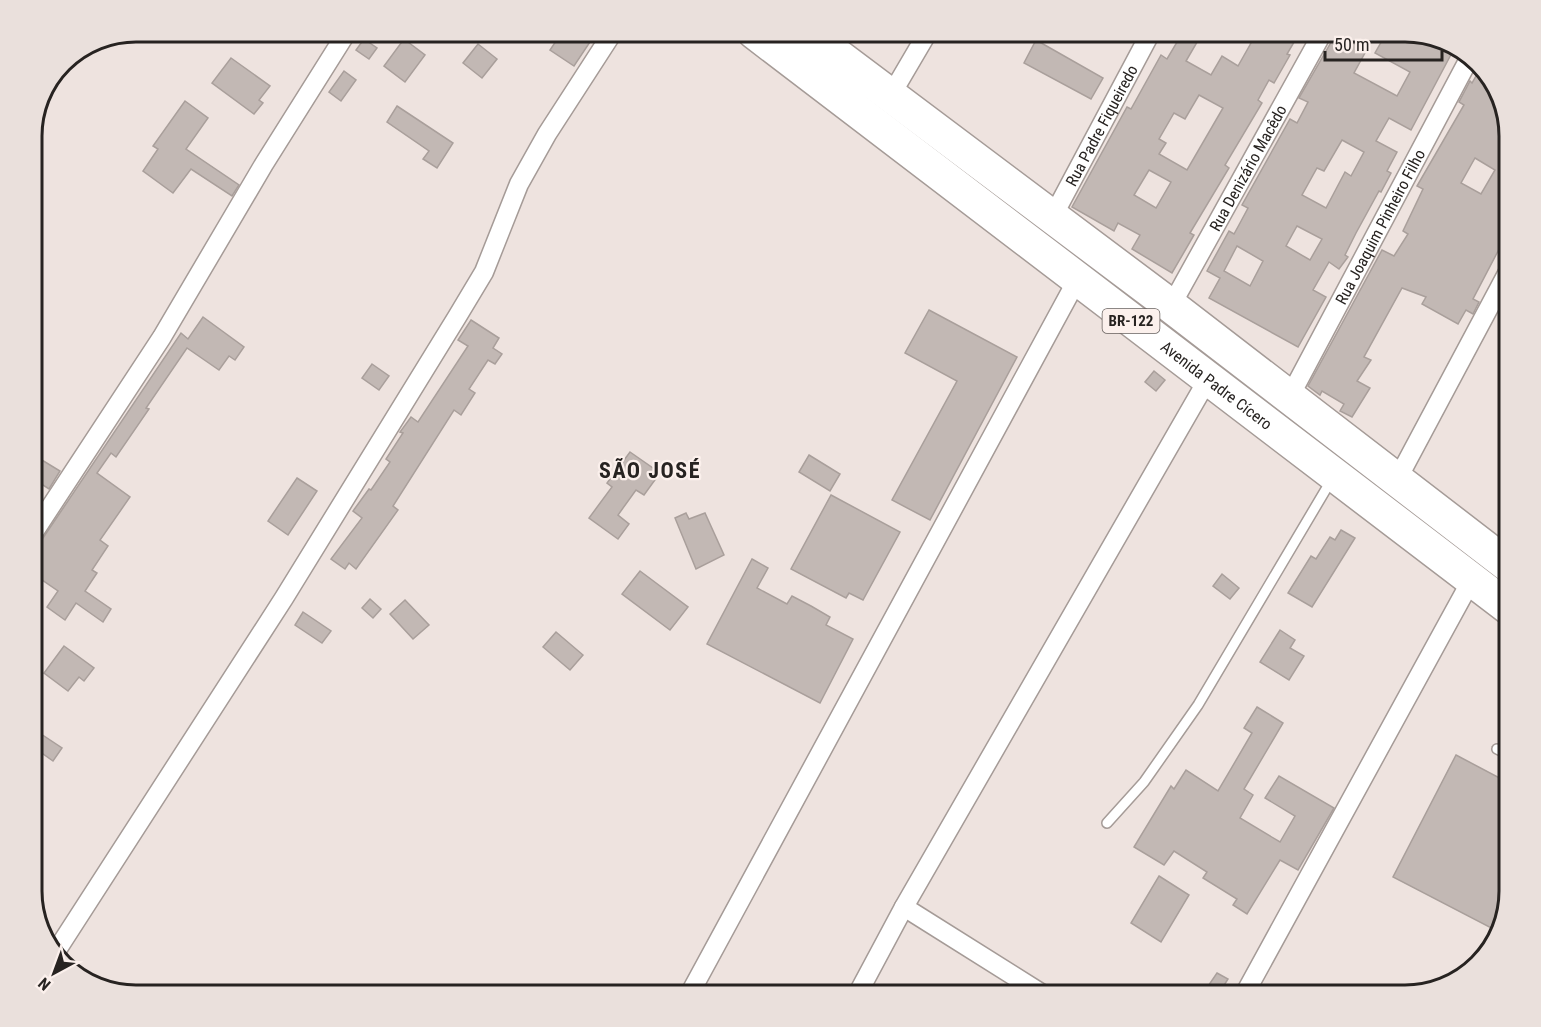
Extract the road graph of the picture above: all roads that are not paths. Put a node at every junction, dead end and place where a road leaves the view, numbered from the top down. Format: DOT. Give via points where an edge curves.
graph roads {
  1 [pos="341,42"];
  2 [pos="607,42"];
  3 [pos="767,42"];
  4 [pos="819,42"];
  5 [pos="922,42"];
  6 [pos="1146,42"];
  7 [pos="1317,42"];
  8 [pos="1466,64"];
  9 [pos="891,95"];
  10 [pos="1052,218"];
  11 [pos="1077,280"];
  12 [pos="1499,289"];
  13 [pos="1171,306"];
  14 [pos="1208,379"];
  15 [pos="1289,398"];
  16 [pos="1335,475"];
  17 [pos="1398,480"];
  18 [pos="42,520"];
  19 [pos="1499,550"];
  20 [pos="1472,579"];
  21 [pos="1499,600"];
  22 [pos="1107,824"];
  23 [pos="904,907"];
  24 [pos="61,943"];
  25 [pos="695,985"];
  26 [pos="863,985"];
  27 [pos="1027,985"];
  28 [pos="1250,985"];
  1 -- 18 [label="street" via="162,337"];
  2 -- 24 [label="street" via="519,184 484,272 457,317 284,598"];
  3 -- 11 [label="highway, Avenida Padre Cícero / BR-122"];
  4 -- 9 [label="highway, Avenida Padre Cícero / BR-122"];
  5 -- 9 [label="street"];
  6 -- 10 [label="street, Rua Padre Fiqueiredo"];
  7 -- 13 [label="street, Rua Denizário Macêdo"];
  8 -- 15 [label="street, Rua Joaquim Pinheiro Filho"];
  9 -- 10 [label="highway, Avenida Padre Cícero / BR-122"];
  10 -- 13 [label="highway, Avenida Padre Cícero / BR-122"];
  11 -- 14 [label="highway, Avenida Padre Cícero / BR-122"];
  11 -- 25 [label="street"];
  12 -- 17 [label="street"];
  13 -- 15 [label="highway, Avenida Padre Cícero / BR-122"];
  14 -- 16 [label="highway, Avenida Padre Cícero / BR-122"];
  14 -- 23 [label="street"];
  15 -- 17 [label="highway, Avenida Padre Cícero / BR-122"];
  16 -- 20 [label="highway, Avenida Padre Cícero / BR-122"];
  16 -- 22 [label="lane" via="1198,705 1144,782"];
  17 -- 19 [label="highway, Avenida Padre Cícero / BR-122"];
  20 -- 21 [label="highway, Avenida Padre Cícero / BR-122"];
  20 -- 28 [label="street"];
  23 -- 26 [label="street"];
  23 -- 27 [label="street"];
}
